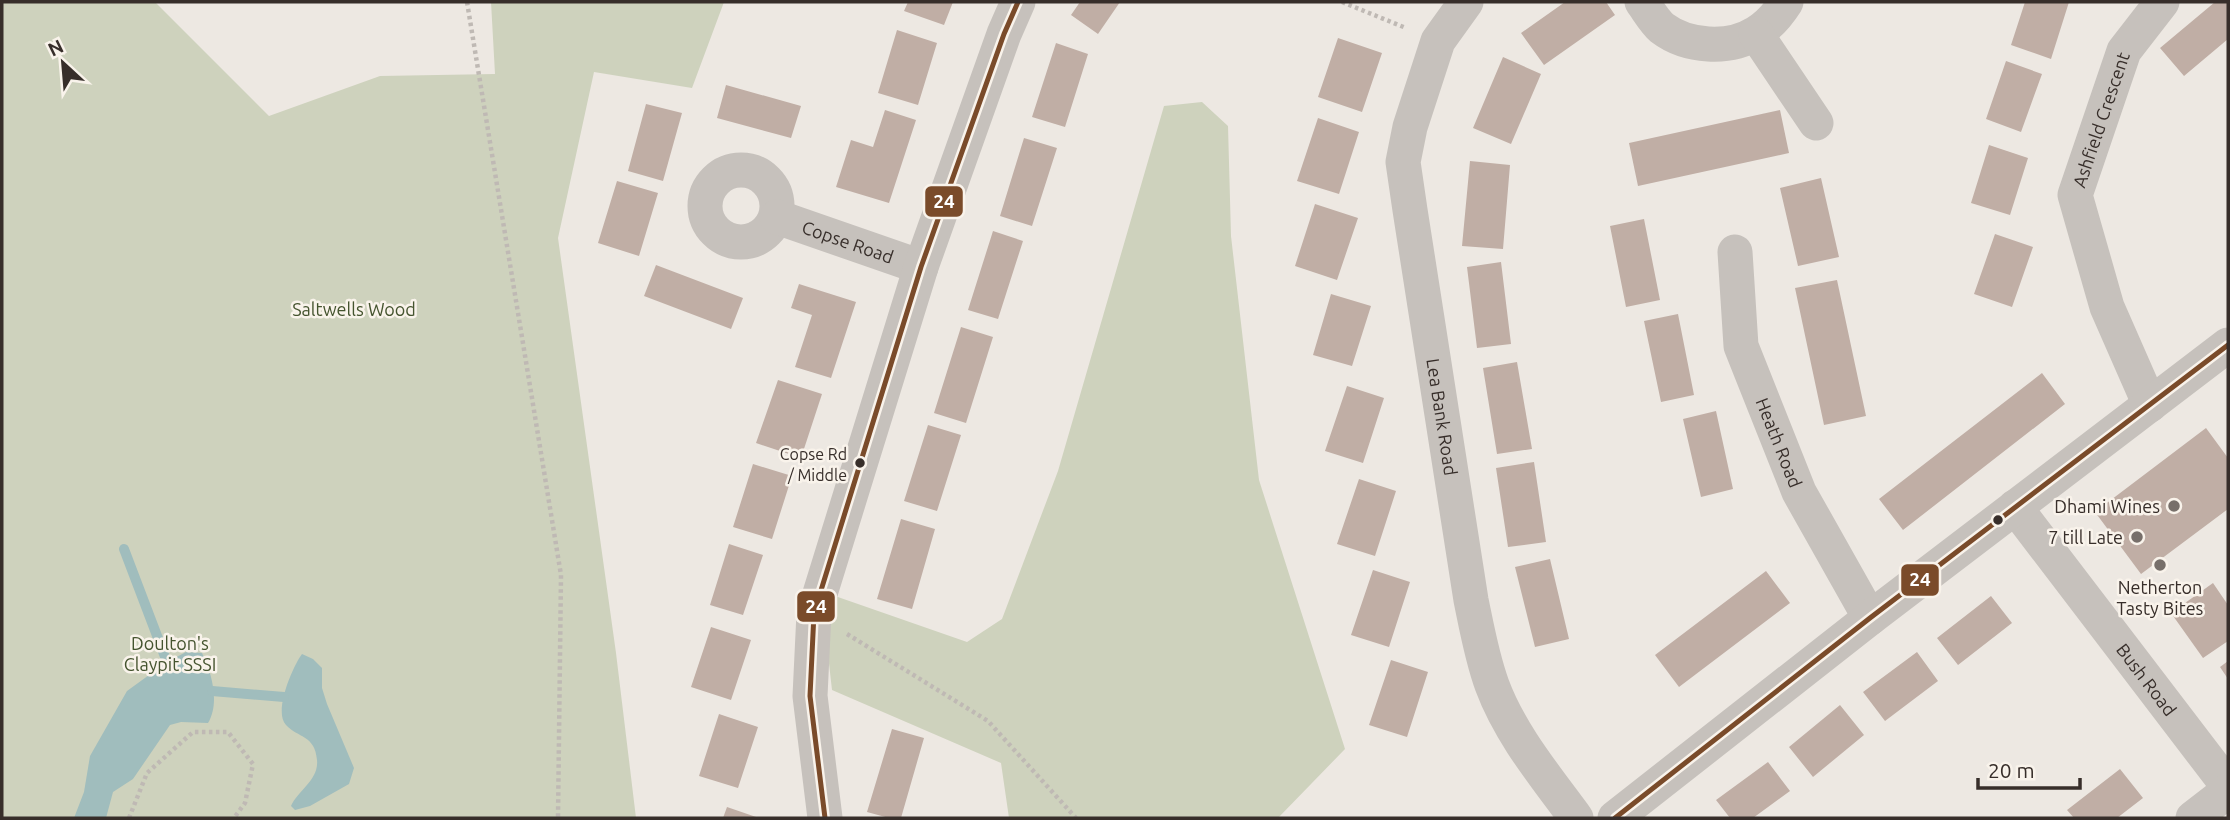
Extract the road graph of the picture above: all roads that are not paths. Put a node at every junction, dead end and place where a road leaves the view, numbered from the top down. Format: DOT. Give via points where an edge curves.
graph roads {
  1 [pos="1018,2"];
  2 [pos="1466,2"];
  3 [pos="1642,2"];
  4 [pos="1786,2"];
  5 [pos="2162,2"];
  6 [pos="1756,34"];
  7 [pos="1816,123"];
  8 [pos="776,217"];
  9 [pos="1735,252"];
  10 [pos="921,267"];
  11 [pos="2228,345"];
  12 [pos="2150,405"];
  13 [pos="2015,508"];
  14 [pos="1870,618"];
  15 [pos="2228,786"];
  16 [pos="2228,791"];
  17 [pos="825,818"];
  18 [pos="1576,818"];
  19 [pos="1615,818"];
  20 [pos="2193,818"];
  1 -- 10 [label="street"];
  2 -- 18 [label="street, Lea Bank Road" via="1438,41 1403,162 1471,600 1492,686 1532,758"];
  3 -- 6 [label="street" via="1661,27 1686,41 1721,44"];
  4 -- 6 [label="street"];
  5 -- 12 [label="street, Ashfield Crescent" via="2124,51 2075,195 2107,307"];
  6 -- 7 [label="street"];
  8 -- 10 [label="street, Copse Road"];
  9 -- 14 [label="street, Heath Road" via="1741,346 1799,492"];
  10 -- 17 [label="street" via="814,613 810,696"];
  11 -- 12 [label="street"];
  12 -- 13 [label="street"];
  13 -- 14 [label="street"];
  13 -- 15 [label="street, Bush Road"];
  14 -- 19 [label="street"];
  16 -- 20 [label="street"];
}
